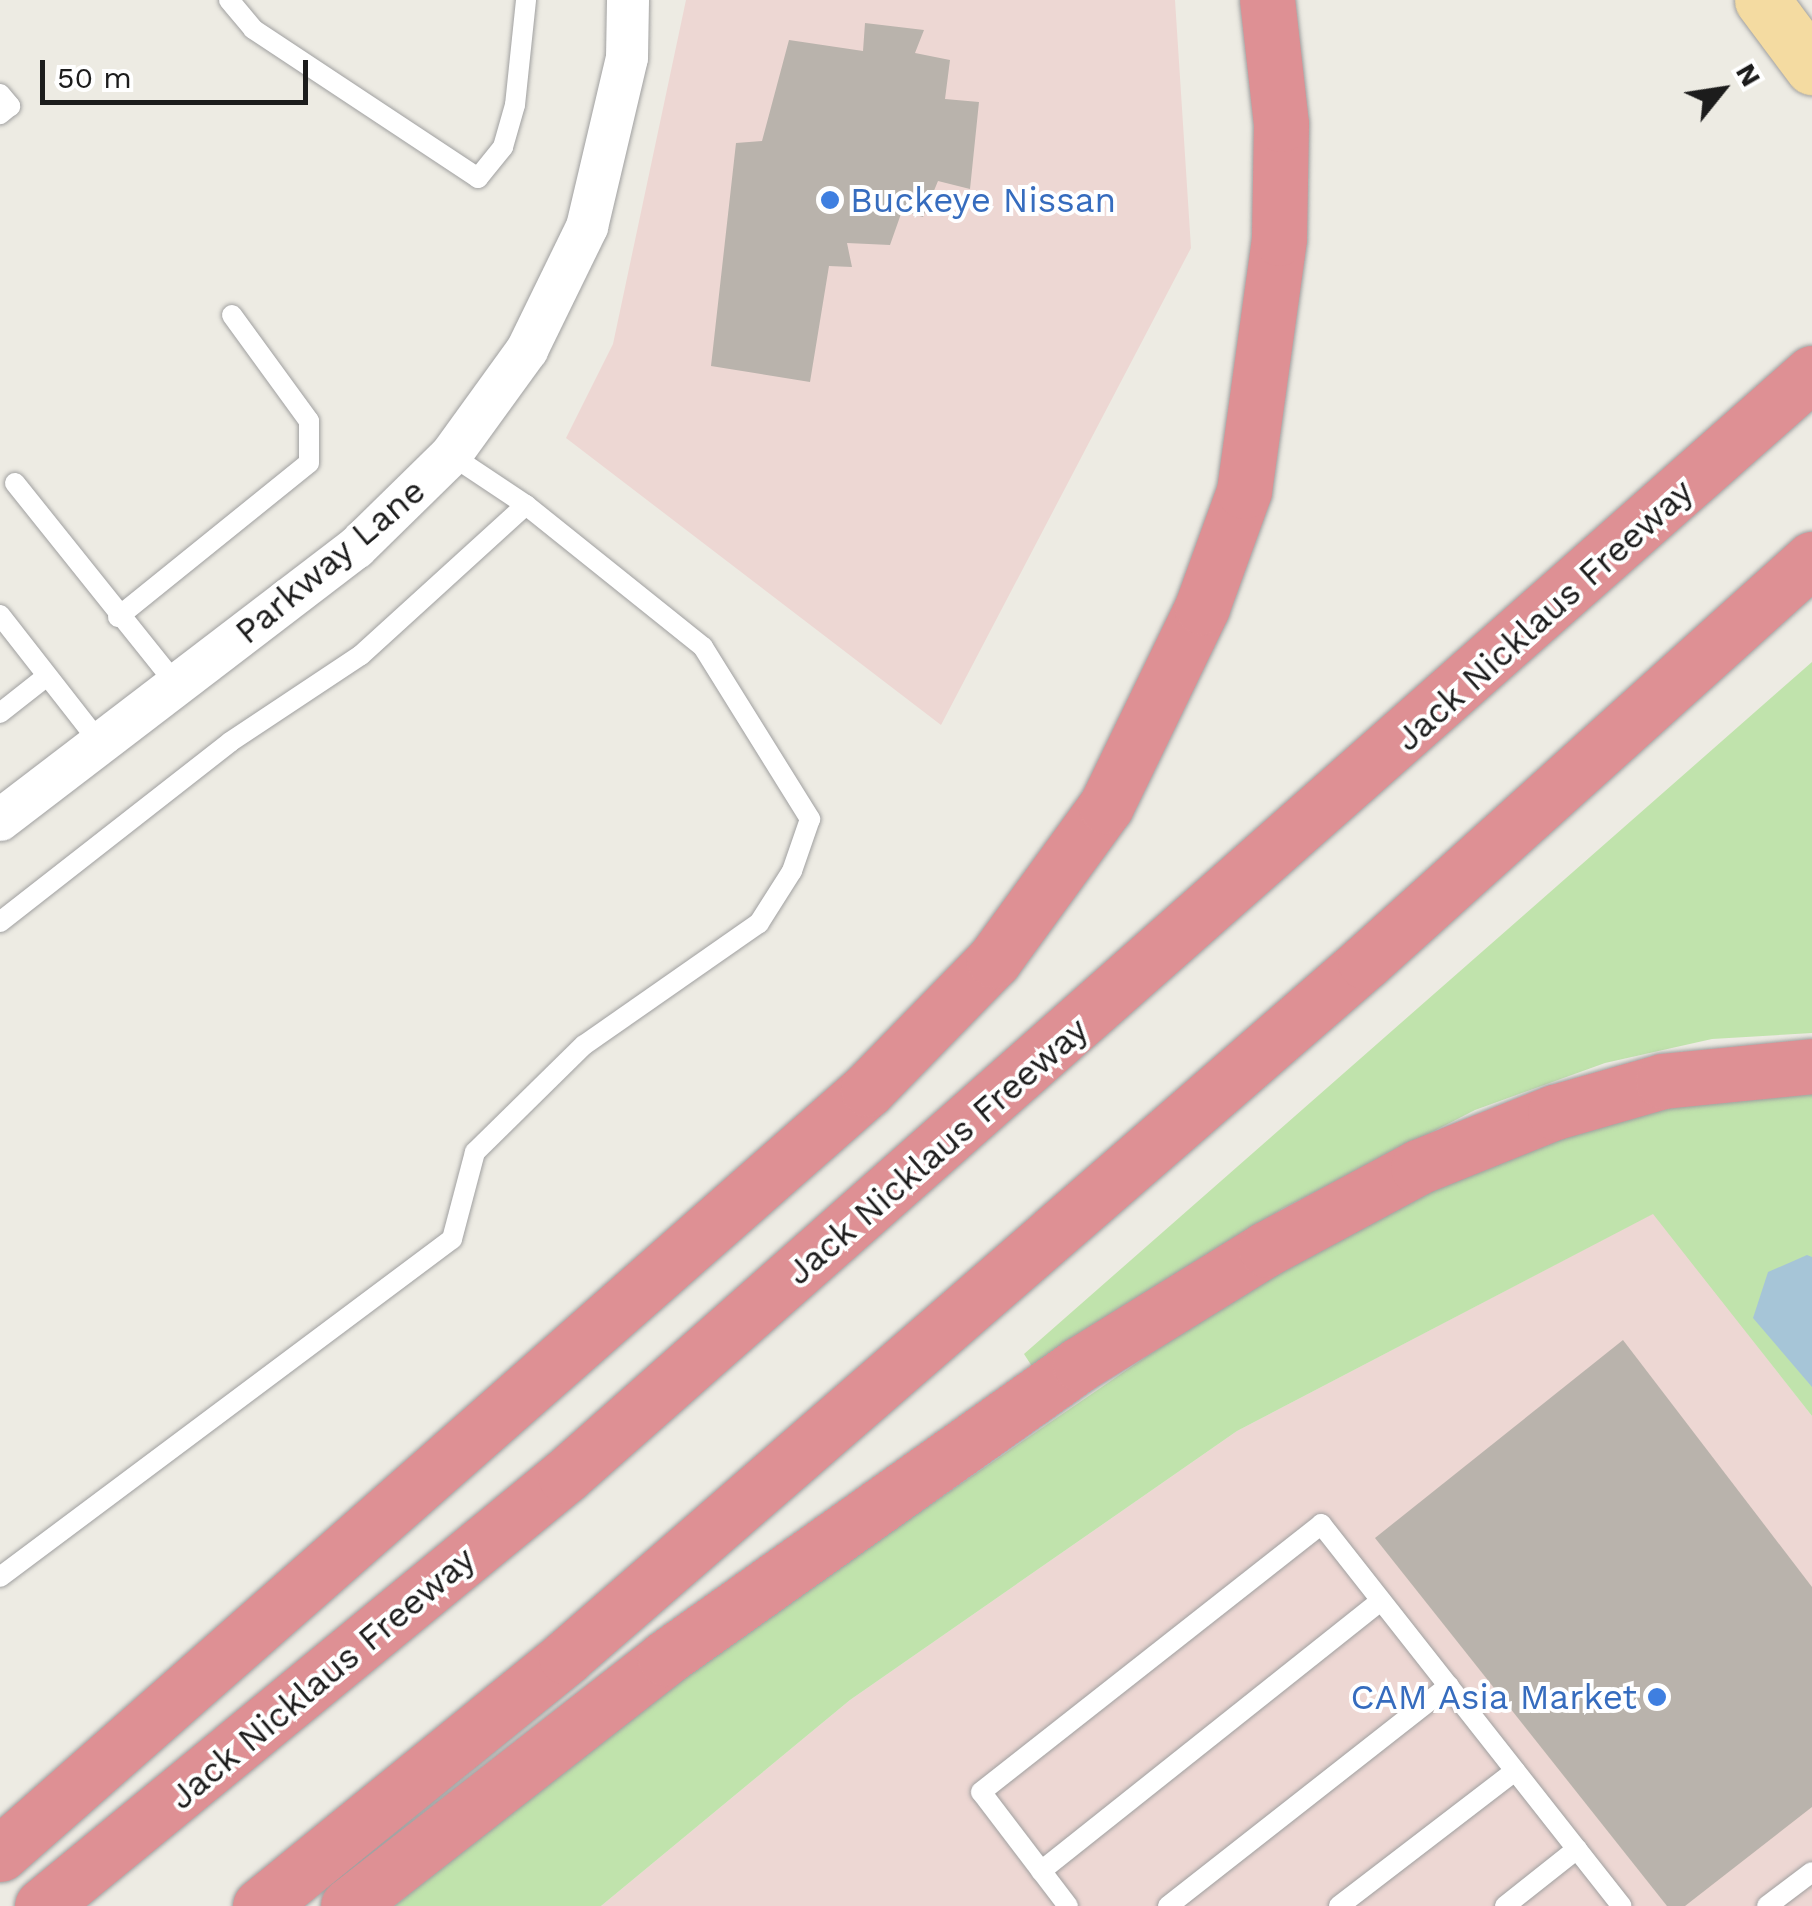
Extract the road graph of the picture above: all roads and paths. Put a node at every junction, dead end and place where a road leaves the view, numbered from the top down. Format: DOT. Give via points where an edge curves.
graph roads {
  1 [pos="229,0"];
  2 [pos="526,0"];
  3 [pos="628,0"];
  4 [pos="1267,0"];
  5 [pos="1762,0"];
  6 [pos="1812,67"];
  7 [pos="0,94"];
  8 [pos="0,114"];
  9 [pos="232,315"];
  10 [pos="1812,344"];
  11 [pos="1812,373"];
  12 [pos="1729,448"];
  13 [pos="452,455"];
  14 [pos="15,482"];
  15 [pos="526,505"];
  16 [pos="1812,559"];
  17 [pos="0,615"];
  18 [pos="118,617"];
  19 [pos="47,676"];
  20 [pos="177,685"];
  21 [pos="0,713"];
  22 [pos="100,743"];
  23 [pos="0,820"];
  24 [pos="0,922"];
  25 [pos="1812,1066"];
  26 [pos="0,1577"];
  27 [pos="1381,1602"];
  28 [pos="1448,1686"];
  29 [pos="1515,1771"];
  30 [pos="1577,1849"];
  31 [pos="0,1854"];
  32 [pos="1041,1871"];
  33 [pos="1812,1872"];
  34 [pos="42,1906"];
  35 [pos="260,1906"];
  36 [pos="348,1906"];
  37 [pos="1068,1906"];
  38 [pos="1168,1906"];
  39 [pos="1339,1906"];
  40 [pos="1505,1906"];
  41 [pos="1622,1906"];
  42 [pos="1767,1906"];
  1 -- 2 [label="lane" via="253,29 478,178 491,170 511,120"];
  3 -- 13 [label="street, Parkway Lane" via="627,58 587,227 526,350"];
  4 -- 31 [label="highway" via="1281,124 1279,238 1244,491 1202,607 1106,806 994,960 868,1089"];
  5 -- 6 [label="main road"];
  7 -- 8 [label="lane" via="10,106"];
  9 -- 18 [label="lane" via="309,421 310,463"];
  10 -- 12 [label="highway"];
  11 -- 12 [label="highway, Jack Nicklaus Freeway"];
  12 -- 34 [label="highway, Jack Nicklaus Freeway" via="565,1476"];
  13 -- 15 [label="lane"];
  13 -- 20 [label="street, Parkway Lane" via="356,548"];
  14 -- 18 [label="lane"];
  15 -- 24 [label="lane" via="361,655 230,742"];
  15 -- 26 [label="lane" via="703,647 810,819 792,871 759,923 584,1045 475,1152 452,1239"];
  16 -- 35 [label="highway" via="627,1604"];
  17 -- 19 [label="lane"];
  18 -- 20 [label="lane"];
  19 -- 21 [label="lane"];
  19 -- 22 [label="lane"];
  20 -- 22 [label="street, Parkway Lane"];
  22 -- 23 [label="street, Parkway Lane"];
  25 -- 36 [label="highway" via="1663,1080 1555,1112 1418,1167 1266,1249 1080,1364 665,1658"];
  27 -- 28 [label="lane"];
  27 -- 32 [label="lane"];
  27 -- 32 [label="lane" via="1320,1524 981,1792"];
  28 -- 29 [label="lane"];
  28 -- 38 [label="lane"];
  29 -- 30 [label="lane"];
  29 -- 39 [label="lane"];
  30 -- 40 [label="lane"];
  30 -- 41 [label="lane"];
  32 -- 37 [label="lane"];
  33 -- 42 [label="lane"];
}
